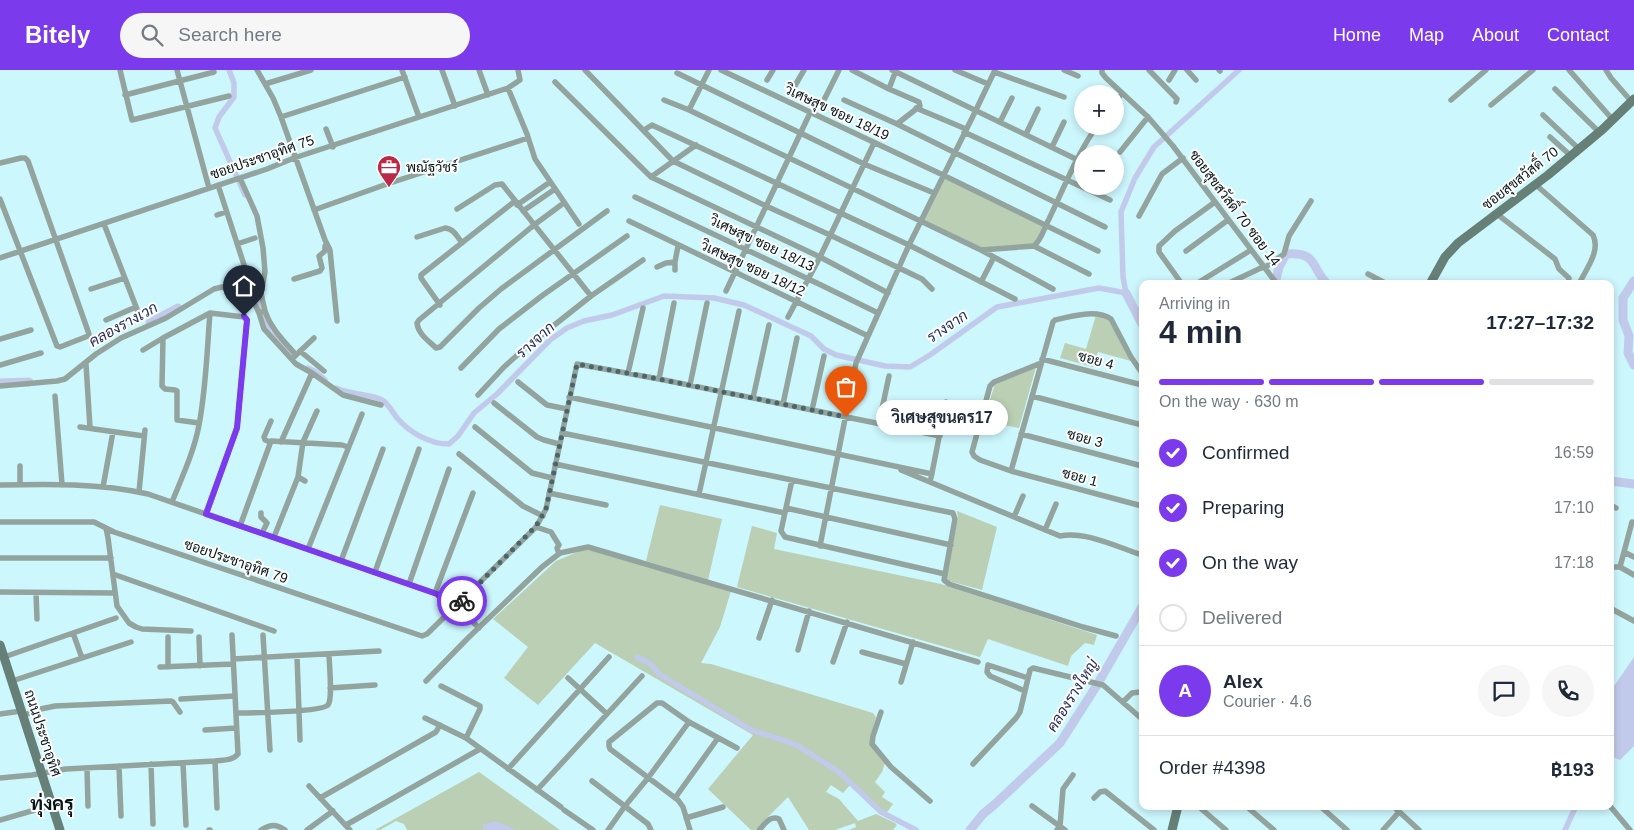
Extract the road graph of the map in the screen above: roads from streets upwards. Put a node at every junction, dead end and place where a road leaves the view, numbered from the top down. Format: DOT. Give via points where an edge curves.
graph roads {
  1 [pos="120,70"];
  2 [pos="177,70"];
  3 [pos="258,70"];
  4 [pos="311,70"];
  5 [pos="402,70"];
  6 [pos="442,70"];
  7 [pos="479,70"];
  8 [pos="518,70"];
  9 [pos="585,70"];
  10 [pos="709,70"];
  11 [pos="721,70"];
  12 [pos="773,70"];
  13 [pos="804,70"];
  14 [pos="839,70"];
  15 [pos="852,70"];
  16 [pos="955,70"];
  17 [pos="1064,70"];
  18 [pos="1102,70"];
  19 [pos="1149,70"];
  20 [pos="1175,70"];
  21 [pos="1186,70"];
  22 [pos="1486,70"];
  23 [pos="1533,70"];
  24 [pos="1569,70"];
  25 [pos="1606,70"];
  26 [pos="894,71"];
  27 [pos="994,71"];
  28 [pos="214,72"];
  29 [pos="677,74"];
  30 [pos="1078,76"];
  31 [pos="405,77"];
  32 [pos="767,80"];
  33 [pos="1169,80"];
  34 [pos="1196,80"];
  35 [pos="180,81"];
  36 [pos="555,82"];
  37 [pos="266,84"];
  38 [pos="702,84"];
  39 [pos="988,84"];
  40 [pos="1113,85"];
  41 [pos="508,88"];
  42 [pos="793,88"];
  43 [pos="889,89"];
  44 [pos="1555,89"];
  45 [pos="488,94"];
  46 [pos="125,95"];
  47 [pos="1124,95"];
  48 [pos="229,96"];
  49 [pos="1064,97"];
  50 [pos="1012,98"];
  51 [pos="664,100"];
  52 [pos="844,100"];
  53 [pos="1451,100"];
  54 [pos="1633,100"];
  55 [pos="1176,102"];
  56 [pos="822,104"];
  57 [pos="1491,105"];
  58 [pos="187,106"];
  59 [pos="455,106"];
  60 [pos="916,108"];
  61 [pos="1038,109"];
  62 [pos="689,110"];
  63 [pos="976,110"];
  64 [pos="810,113"];
  65 [pos="1543,115"];
  66 [pos="280,117"];
  67 [pos="419,118"];
  68 [pos="1148,118"];
  69 [pos="1613,120"];
  70 [pos="1000,122"];
  71 [pos="1064,122"];
  72 [pos="897,124"];
  73 [pos="326,129"];
  74 [pos="644,130"];
  75 [pos="965,130"];
  76 [pos="1600,132"];
  77 [pos="800,133"];
  78 [pos="1026,134"];
  79 [pos="1550,137"];
  80 [pos="528,138"];
  81 [pos="874,143"];
  82 [pos="696,146"];
  83 [pos="332,147"];
  84 [pos="1052,147"];
  85 [pos="1124,147"];
  86 [pos="1579,149"];
  87 [pos="954,153"];
  88 [pos="1571,156"];
  89 [pos="294,158"];
  90 [pos="1074,158"];
  91 [pos="1182,158"];
  92 [pos="788,159"];
  93 [pos="673,160"];
  94 [pos="0,164"];
  95 [pos="864,164"];
  96 [pos="1074,171"];
  97 [pos="943,175"];
  98 [pos="650,177"];
  99 [pos="239,178"];
  100 [pos="1068,181"];
  101 [pos="550,182"];
  102 [pos="777,184"];
  103 [pos="1536,184"];
  104 [pos="218,185"];
  105 [pos="209,188"];
  106 [pos="851,188"];
  107 [pos="554,189"];
  108 [pos="934,193"];
  109 [pos="635,197"];
  110 [pos="0,199"];
  111 [pos="1110,200"];
  112 [pos="1311,201"];
  113 [pos="1215,202"];
  114 [pos="516,203"];
  115 [pos="1056,203"];
  116 [pos="561,205"];
  117 [pos="766,206"];
  118 [pos="457,209"];
  119 [pos="314,210"];
  120 [pos="523,211"];
  121 [pos="607,211"];
  122 [pos="226,212"];
  123 [pos="840,214"];
  124 [pos="1497,214"];
  125 [pos="217,215"];
  126 [pos="1139,216"];
  127 [pos="1228,220"];
  128 [pos="629,221"];
  129 [pos="920,221"];
  130 [pos="104,224"];
  131 [pos="579,224"];
  132 [pos="534,225"];
  133 [pos="1046,225"];
  134 [pos="1105,227"];
  135 [pos="757,228"];
  136 [pos="830,234"];
  137 [pos="628,236"];
  138 [pos="417,237"];
  139 [pos="255,238"];
  140 [pos="55,241"];
  141 [pos="462,243"];
  142 [pos="237,244"];
  143 [pos="327,244"];
  144 [pos="909,245"];
  145 [pos="678,246"];
  146 [pos="1034,246"];
  147 [pos="746,249"];
  148 [pos="555,250"];
  149 [pos="981,250"];
  150 [pos="1251,250"];
  151 [pos="1098,251"];
  152 [pos="1186,251"];
  153 [pos="21,252"];
  154 [pos="820,257"];
  155 [pos="994,257"];
  156 [pos="0,258"];
  157 [pos="644,260"];
  158 [pos="675,262"];
  159 [pos="657,267"];
  160 [pos="1264,267"];
  161 [pos="899,268"];
  162 [pos="675,270"];
  163 [pos="573,273"];
  164 [pos="735,273"];
  165 [pos="247,274"];
  166 [pos="1089,274"];
  167 [pos="1368,274"];
  168 [pos="125,278"];
  169 [pos="294,279"];
  170 [pos="808,279"];
  171 [pos="1179,280"];
  172 [pos="1202,280"];
  173 [pos="1236,280"];
  174 [pos="1274,280"];
  175 [pos="1379,280"];
  176 [pos="1432,280"];
  177 [pos="1569,280"];
  178 [pos="1580,280"];
  179 [pos="981,282"];
  180 [pos="91,289"];
  181 [pos="932,289"];
  182 [pos="1053,289"];
  183 [pos="726,291"];
  184 [pos="888,292"];
  185 [pos="591,296"];
  186 [pos="1015,299"];
  187 [pos="796,302"];
  188 [pos="674,303"];
  189 [pos="707,303"];
  190 [pos="440,304"];
  191 [pos="136,307"];
  192 [pos="642,308"];
  193 [pos="739,311"];
  194 [pos="263,312"];
  195 [pos="210,313"];
  196 [pos="878,313"];
  197 [pos="140,317"];
  198 [pos="788,318"];
  199 [pos="106,320"];
  200 [pos="337,321"];
  201 [pos="769,325"];
  202 [pos="30,330"];
  203 [pos="868,336"];
  204 [pos="162,338"];
  205 [pos="314,338"];
  206 [pos="797,338"];
  207 [pos="0,339"];
  208 [pos="143,350"];
  209 [pos="40,353"];
  210 [pos="295,356"];
  211 [pos="824,356"];
  212 [pos="1042,361"];
  213 [pos="86,364"];
  214 [pos="0,365"];
  215 [pos="461,368"];
  216 [pos="1139,368"];
  217 [pos="324,371"];
  218 [pos="312,373"];
  219 [pos="628,373"];
  220 [pos="889,376"];
  221 [pos="659,379"];
  222 [pos="518,382"];
  223 [pos="690,385"];
  224 [pos="1139,385"];
  225 [pos="0,386"];
  226 [pos="722,392"];
  227 [pos="478,395"];
  228 [pos="55,396"];
  229 [pos="1032,396"];
  230 [pos="569,397"];
  231 [pos="753,398"];
  232 [pos="946,402"];
  233 [pos="494,403"];
  234 [pos="783,404"];
  235 [pos="381,405"];
  236 [pos="566,410"];
  237 [pos="812,410"];
  238 [pos="316,412"];
  239 [pos="362,414"];
  240 [pos="846,417"];
  241 [pos="271,421"];
  242 [pos="199,423"];
  243 [pos="878,424"];
  244 [pos="1139,425"];
  245 [pos="80,426"];
  246 [pos="475,426"];
  247 [pos="90,428"];
  248 [pos="714,428"];
  249 [pos="113,432"];
  250 [pos="562,433"];
  251 [pos="1021,434"];
  252 [pos="940,436"];
  253 [pos="271,441"];
  254 [pos="281,442"];
  255 [pos="303,442"];
  256 [pos="559,444"];
  257 [pos="348,447"];
  258 [pos="383,449"];
  259 [pos="419,449"];
  260 [pos="459,454"];
  261 [pos="839,454"];
  262 [pos="706,463"];
  263 [pos="555,464"];
  264 [pos="887,465"];
  265 [pos="1139,465"];
  266 [pos="20,466"];
  267 [pos="449,469"];
  268 [pos="1011,471"];
  269 [pos="932,474"];
  270 [pos="298,477"];
  271 [pos="552,478"];
  272 [pos="792,480"];
  273 [pos="305,481"];
  274 [pos="930,483"];
  275 [pos="0,484"];
  276 [pos="20,484"];
  277 [pos="62,484"];
  278 [pos="103,487"];
  279 [pos="832,488"];
  280 [pos="139,492"];
  281 [pos="474,493"];
  282 [pos="549,493"];
  283 [pos="699,494"];
  284 [pos="1023,496"];
  285 [pos="172,502"];
  286 [pos="1056,504"];
  287 [pos="606,505"];
  288 [pos="1139,505"];
  289 [pos="786,510"];
  290 [pos="261,513"];
  291 [pos="206,514"];
  292 [pos="543,516"];
  293 [pos="826,517"];
  294 [pos="1014,517"];
  295 [pos="0,522"];
  296 [pos="1632,522"];
  297 [pos="240,526"];
  298 [pos="536,526"];
  299 [pos="106,528"];
  300 [pos="1045,530"];
  301 [pos="262,534"];
  302 [pos="1631,536"];
  303 [pos="274,538"];
  304 [pos="951,545"];
  305 [pos="820,546"];
  306 [pos="308,549"];
  307 [pos="1624,552"];
  308 [pos="562,553"];
  309 [pos="1139,554"];
  310 [pos="1634,557"];
  311 [pos="0,558"];
  312 [pos="111,558"];
  313 [pos="341,561"];
  314 [pos="1614,567"];
  315 [pos="1620,567"];
  316 [pos="375,572"];
  317 [pos="113,574"];
  318 [pos="945,574"];
  319 [pos="1634,575"];
  320 [pos="409,584"];
  321 [pos="0,592"];
  322 [pos="36,593"];
  323 [pos="115,593"];
  324 [pos="435,593"];
  325 [pos="772,600"];
  326 [pos="455,608"];
  327 [pos="1614,610"];
  328 [pos="809,611"];
  329 [pos="116,618"];
  330 [pos="37,619"];
  331 [pos="1634,621"];
  332 [pos="847,622"];
  333 [pos="479,628"];
  334 [pos="191,631"];
  335 [pos="274,631"];
  336 [pos="73,633"];
  337 [pos="263,635"];
  338 [pos="232,636"];
  339 [pos="1116,636"];
  340 [pos="168,637"];
  341 [pos="199,637"];
  342 [pos="759,638"];
  343 [pos="131,642"];
  344 [pos="912,642"];
  345 [pos="798,650"];
  346 [pos="378,652"];
  347 [pos="862,652"];
  348 [pos="2,654"];
  349 [pos="329,654"];
  350 [pos="298,656"];
  351 [pos="609,657"];
  352 [pos="82,658"];
  353 [pos="264,658"];
  354 [pos="233,662"];
  355 [pos="833,662"];
  356 [pos="978,662"];
  357 [pos="906,664"];
  358 [pos="200,666"];
  359 [pos="160,667"];
  360 [pos="168,667"];
  361 [pos="642,676"];
  362 [pos="568,678"];
  363 [pos="1028,678"];
  364 [pos="12,681"];
  365 [pos="426,681"];
  366 [pos="901,682"];
  367 [pos="375,685"];
  368 [pos="441,686"];
  369 [pos="330,688"];
  370 [pos="580,689"];
  371 [pos="1025,691"];
  372 [pos="1139,692"];
  373 [pos="235,696"];
  374 [pos="182,699"];
  375 [pos="1123,702"];
  376 [pos="299,711"];
  377 [pos="180,712"];
  378 [pos="268,712"];
  379 [pos="881,712"];
  380 [pos="0,714"];
  381 [pos="22,714"];
  382 [pos="236,714"];
  383 [pos="607,714"];
  384 [pos="1139,716"];
  385 [pos="425,718"];
  386 [pos="689,722"];
  387 [pos="440,726"];
  388 [pos="236,728"];
  389 [pos="205,730"];
  390 [pos="466,738"];
  391 [pos="718,738"];
  392 [pos="300,740"];
  393 [pos="737,748"];
  394 [pos="480,749"];
  395 [pos="270,750"];
  396 [pos="215,761"];
  397 [pos="182,763"];
  398 [pos="151,764"];
  399 [pos="973,764"];
  400 [pos="119,766"];
  401 [pos="87,768"];
  402 [pos="508,769"];
  403 [pos="42,773"];
  404 [pos="1073,775"];
  405 [pos="0,778"];
  406 [pos="648,778"];
  407 [pos="592,781"];
  408 [pos="309,786"];
  409 [pos="537,790"];
  410 [pos="320,798"];
  411 [pos="675,798"];
  412 [pos="1094,798"];
  413 [pos="930,801"];
  414 [pos="52,805"];
  415 [pos="88,806"];
  416 [pos="625,806"];
  417 [pos="1032,806"];
  418 [pos="723,807"];
  419 [pos="217,808"];
  420 [pos="1177,810"];
  421 [pos="1203,810"];
  422 [pos="1251,810"];
  423 [pos="1324,810"];
  424 [pos="1613,810"];
  425 [pos="333,811"];
  426 [pos="1399,812"];
  427 [pos="121,816"];
  428 [pos="686,818"];
  429 [pos="0,820"];
  430 [pos="153,824"];
  431 [pos="186,825"];
  432 [pos="348,828"];
  433 [pos="1061,829"];
  434 [pos="60,830"];
  435 [pos="262,830"];
  436 [pos="285,830"];
  437 [pos="307,830"];
  438 [pos="593,830"];
  439 [pos="608,830"];
  440 [pos="651,830"];
  441 [pos="690,830"];
  442 [pos="759,830"];
  443 [pos="784,830"];
  444 [pos="1154,830"];
  445 [pos="1172,830"];
  446 [pos="1226,830"];
  447 [pos="1274,830"];
  448 [pos="1347,830"];
  449 [pos="1383,830"];
  450 [pos="1419,830"];
  451 [pos="1630,830"];
  1 -- 46 [label="street"];
  2 -- 35 [label="street"];
  3 -- 37 [label="street"];
  4 -- 37 [label="street"];
  5 -- 31 [label="street"];
  6 -- 59 [label="street"];
  7 -- 45 [label="street"];
  8 -- 41 [label="street" via="520,80"];
  9 -- 74 [label="street"];
  10 -- 38 [label="street"];
  11 -- 64 [label="street, วิเศษสุข ซอย 18/19"];
  12 -- 32 [label="street"];
  13 -- 42 [label="street"];
  14 -- 56 [label="street"];
  15 -- 43 [label="street"];
  16 -- 39 [label="street"];
  17 -- 30 [label="street"];
  18 -- 40 [label="street, ซอยสุขสวัสดิ์ 70 ซอย 14"];
  19 -- 55 [label="street" via="1177,99"];
  20 -- 33 [label="street"];
  21 -- 34 [label="street"];
  22 -- 53 [label="street"];
  23 -- 57 [label="street"];
  24 -- 69 [label="street"];
  25 -- 54 [label="street"];
  26 -- 43 [label="street"];
  26 -- 63 [label="street"];
  27 -- 39 [label="street"];
  27 -- 49 [label="street"];
  28 -- 35 [label="street"];
  29 -- 38 [label="street"];
  31 -- 66 [label="street"];
  31 -- 67 [label="street"];
  35 -- 46 [label="street"];
  35 -- 58 [label="street"];
  36 -- 98 [label="street"];
  37 -- 66 [label="street"];
  38 -- 62 [label="street"];
  38 -- 77 [label="street"];
  39 -- 63 [label="street"];
  41 -- 45 [label="street, ซอยประชาอุทิศ 75"];
  41 -- 80 [label="street"];
  43 -- 60 [label="street" via="919,102 920,106"];
  44 -- 76 [label="street"];
  45 -- 59 [label="street, ซอยประชาอุทิศ 75"];
  46 -- 58 [label="street" via="132,120"];
  47 -- 68 [label="street, ซอยสุขสวัสดิ์ 70 ซอย 14"];
  48 -- 58 [label="street"];
  50 -- 70 [label="street"];
  51 -- 62 [label="street"];
  52 -- 72 [label="street"];
  54 -- 69 [label="street, ซอยสุขสวัสดิ์ 70"];
  58 -- 105 [label="street"];
  59 -- 67 [label="street, ซอยประชาอุทิศ 75"];
  60 -- 72 [label="street"];
  60 -- 75 [label="street"];
  61 -- 78 [label="street"];
  62 -- 92 [label="street"];
  63 -- 70 [label="street"];
  63 -- 75 [label="street"];
  64 -- 77 [label="street"];
  64 -- 81 [label="street, วิเศษสุข ซอย 18/19"];
  65 -- 86 [label="street"];
  66 -- 89 [label="street"];
  67 -- 83 [label="street, ซอยประชาอุทิศ 75"];
  68 -- 85 [label="street"];
  68 -- 91 [label="street, ซอยสุขสวัสดิ์ 70 ซอย 14"];
  69 -- 76 [label="street, ซอยสุขสวัสดิ์ 70"];
  70 -- 78 [label="street"];
  71 -- 84 [label="street"];
  72 -- 87 [label="street"];
  73 -- 83 [label="street"];
  74 -- 82 [label="street" via="652,125"];
  74 -- 93 [label="street"];
  75 -- 87 [label="street"];
  75 -- 100 [label="street"];
  76 -- 86 [label="street, ซอยสุขสวัสดิ์ 70"];
  77 -- 92 [label="street"];
  77 -- 95 [label="street"];
  78 -- 84 [label="street"];
  79 -- 88 [label="street"];
  80 -- 101 [label="street" via="535,159"];
  80 -- 119 [label="street"];
  81 -- 95 [label="street"];
  81 -- 97 [label="street, วิเศษสุข ซอย 18/19"];
  82 -- 93 [label="street"];
  82 -- 102 [label="street"];
  83 -- 89 [label="street, ซอยประชาอุทิศ 75"];
  84 -- 90 [label="street"];
  86 -- 88 [label="street, ซอยสุขสวัสดิ์ 70"];
  87 -- 97 [label="street"];
  87 -- 115 [label="street"];
  88 -- 103 [label="street, ซอยสุขสวัสดิ์ 70"];
  89 -- 99 [label="street, ซอยประชาอุทิศ 75"];
  89 -- 119 [label="street"];
  91 -- 113 [label="street, ซอยสุขสวัสดิ์ 70 ซอย 14"];
  91 -- 126 [label="street" via="1162,174"];
  92 -- 102 [label="street"];
  92 -- 106 [label="street"];
  93 -- 98 [label="street"];
  93 -- 117 [label="street"];
  94 -- 140 [label="street" via="21,158 28,161"];
  95 -- 106 [label="street"];
  95 -- 108 [label="street"];
  96 -- 100 [label="street"];
  97 -- 108 [label="street"];
  97 -- 133 [label="street, วิเศษสุข ซอย 18/19"];
  98 -- 135 [label="street"];
  99 -- 104 [label="street, ซอยประชาอุทิศ 75"];
  99 -- 194 [label="street" via="257,216 262,240 265,258 261,293"];
  100 -- 111 [label="street"];
  100 -- 115 [label="street"];
  101 -- 107 [label="street"];
  101 -- 114 [label="street"];
  102 -- 117 [label="street"];
  102 -- 123 [label="street"];
  103 -- 124 [label="street, ซอยสุขสวัสดิ์ 70"];
  103 -- 178 [label="street" via="1596,240 1594,254"];
  104 -- 105 [label="street, ซอยประชาอุทิศ 75"];
  104 -- 122 [label="street"];
  105 -- 130 [label="street, ซอยประชาอุทิศ 75"];
  106 -- 123 [label="street"];
  106 -- 129 [label="street"];
  107 -- 120 [label="street"];
  107 -- 131 [label="street"];
  108 -- 129 [label="street"];
  109 -- 147 [label="street, วิเศษสุข ซอย 18/13"];
  110 -- 153 [label="street"];
  112 -- 160 [label="street" via="1290,236 1284,254"];
  113 -- 127 [label="street, ซอยสุขสวัสดิ์ 70 ซอย 14"];
  113 -- 171 [label="street" via="1160,246 1159,252"];
  114 -- 118 [label="street" via="499,183"];
  114 -- 120 [label="street"];
  114 -- 141 [label="street"];
  115 -- 133 [label="street"];
  115 -- 134 [label="street"];
  116 -- 132 [label="street"];
  117 -- 135 [label="street"];
  117 -- 136 [label="street"];
  119 -- 143 [label="street"];
  120 -- 132 [label="street"];
  121 -- 148 [label="street"];
  122 -- 125 [label="street"];
  122 -- 142 [label="street"];
  123 -- 136 [label="street"];
  123 -- 144 [label="street"];
  124 -- 176 [label="street, ซอยสุขสวัสดิ์ 70" via="1458,243"];
  124 -- 177 [label="street" via="1555,259"];
  127 -- 150 [label="street, ซอยสุขสวัสดิ์ 70 ซอย 14"];
  127 -- 152 [label="street"];
  128 -- 145 [label="street, วิเศษสุข ซอย 18/12"];
  129 -- 144 [label="street"];
  129 -- 149 [label="street"];
  130 -- 140 [label="street, ซอยประชาอุทิศ 75"];
  130 -- 168 [label="street"];
  132 -- 148 [label="street"];
  132 -- 190 [label="street"];
  133 -- 146 [label="street" via="1040,241"];
  133 -- 151 [label="street, วิเศษสุข ซอย 18/19"];
  135 -- 147 [label="street"];
  135 -- 154 [label="street"];
  136 -- 154 [label="street"];
  136 -- 161 [label="street"];
  137 -- 163 [label="street"];
  138 -- 141 [label="street" via="449,228"];
  139 -- 142 [label="street"];
  140 -- 153 [label="street, ซอยประชาอุทิศ 75"];
  140 -- 153 [label="street" via="88,335 60,347"];
  141 -- 190 [label="street" via="421,275"];
  142 -- 165 [label="street"];
  143 -- 169 [label="street" via="319,256 320,271"];
  143 -- 200 [label="street"];
  144 -- 161 [label="street"];
  144 -- 179 [label="street"];
  145 -- 158 [label="street"];
  145 -- 164 [label="street, วิเศษสุข ซอย 18/12"];
  146 -- 149 [label="street"];
  146 -- 166 [label="street"];
  147 -- 164 [label="street"];
  147 -- 170 [label="street, วิเศษสุข ซอย 18/13"];
  148 -- 163 [label="street"];
  148 -- 190 [label="street" via="501,289 438,348 420,332 417,323"];
  149 -- 155 [label="street"];
  150 -- 160 [label="street, ซอยสุขสวัสดิ์ 70 ซอย 14"];
  150 -- 172 [label="street"];
  153 -- 156 [label="street, ซอยประชาอุทิศ 75"];
  154 -- 170 [label="street"];
  154 -- 184 [label="street"];
  155 -- 179 [label="street"];
  155 -- 182 [label="street"];
  157 -- 185 [label="street"];
  158 -- 159 [label="street"];
  158 -- 162 [label="street"];
  160 -- 173 [label="street"];
  160 -- 174 [label="street, ซอยสุขสวัสดิ์ 70 ซอย 14"];
  161 -- 181 [label="street"];
  161 -- 184 [label="street"];
  163 -- 185 [label="street"];
  163 -- 215 [label="street" via="499,329"];
  164 -- 183 [label="street"];
  164 -- 187 [label="street, วิเศษสุข ซอย 18/12"];
  167 -- 175 [label="street"];
  168 -- 180 [label="street"];
  168 -- 191 [label="street"];
  170 -- 187 [label="street"];
  170 -- 196 [label="street, วิเศษสุข ซอย 18/13"];
  179 -- 186 [label="street"];
  184 -- 196 [label="street"];
  185 -- 227 [label="street" via="524,349"];
  187 -- 198 [label="street"];
  187 -- 203 [label="street, วิเศษสุข ซอย 18/12"];
  188 -- 221 [label="street"];
  189 -- 223 [label="street"];
  191 -- 197 [label="street"];
  191 -- 199 [label="street"];
  192 -- 219 [label="street"];
  193 -- 226 [label="street"];
  194 -- 210 [label="street" via="264,329"];
  194 -- 213 [label="street" via="249,296 217,288 166,318 121,338"];
  195 -- 204 [label="street"];
  195 -- 242 [label="street"];
  195 -- 291 [label="street" via="244,316 247,320 237,428"];
  196 -- 203 [label="street"];
  201 -- 231 [label="street"];
  202 -- 207 [label="street"];
  203 -- 240 [label="street" via="855,366"];
  204 -- 208 [label="street"];
  204 -- 242 [label="street" via="162,386 177,391 177,420"];
  205 -- 210 [label="street"];
  206 -- 234 [label="street"];
  209 -- 214 [label="street"];
  210 -- 217 [label="street"];
  210 -- 218 [label="street" via="296,364"];
  211 -- 237 [label="street"];
  212 -- 216 [label="street" via="1055,320 1098,313 1111,319"];
  212 -- 224 [label="street, ซอย 4"];
  212 -- 229 [label="street"];
  212 -- 268 [label="street, ซอย 1" via="990,386 972,452 980,460"];
  213 -- 225 [label="street" via="62,381"];
  213 -- 247 [label="street"];
  218 -- 235 [label="street" via="343,395"];
  218 -- 254 [label="street"];
  219 -- 221 [label="street, ซอยประชาอุทิศ 79"];
  219 -- 230 [label="street, ซอยประชาอุทิศ 79" via="577,364"];
  220 -- 243 [label="street"];
  221 -- 223 [label="street, ซอยประชาอุทิศ 79"];
  222 -- 236 [label="street" via="547,405"];
  223 -- 226 [label="street, ซอยประชาอุทิศ 79"];
  226 -- 231 [label="street, ซอยประชาอุทิศ 79"];
  226 -- 248 [label="street"];
  228 -- 277 [label="street"];
  229 -- 244 [label="street"];
  229 -- 251 [label="street"];
  230 -- 236 [label="street, ซอยประชาอุทิศ 79"];
  230 -- 248 [label="street"];
  231 -- 234 [label="street, ซอยประชาอุทิศ 79"];
  232 -- 252 [label="street"];
  233 -- 256 [label="street" via="537,437"];
  234 -- 237 [label="street, ซอยประชาอุทิศ 79"];
  236 -- 250 [label="street, ซอยประชาอุทิศ 79"];
  237 -- 240 [label="street, ซอยประชาอุทิศ 79"];
  238 -- 255 [label="street"];
  239 -- 257 [label="street"];
  240 -- 243 [label="street, ซอยประชาอุทิศ 79"];
  240 -- 261 [label="street"];
  241 -- 253 [label="street" via="264,437"];
  242 -- 285 [label="street"];
  243 -- 252 [label="street, ซอยประชาอุทิศ 79"];
  245 -- 247 [label="street"];
  246 -- 271 [label="street" via="532,473"];
  247 -- 249 [label="street"];
  248 -- 261 [label="street"];
  248 -- 262 [label="street"];
  249 -- 278 [label="street"];
  249 -- 280 [label="street" via="144,433"];
  250 -- 256 [label="street, ซอยประชาอุทิศ 79"];
  250 -- 262 [label="street"];
  251 -- 265 [label="street, ซอย 3"];
  251 -- 268 [label="street"];
  252 -- 269 [label="street"];
  253 -- 254 [label="street"];
  253 -- 297 [label="street"];
  254 -- 255 [label="street"];
  255 -- 257 [label="street"];
  255 -- 270 [label="street"];
  256 -- 263 [label="street, ซอยประชาอุทิศ 79"];
  257 -- 306 [label="street"];
  258 -- 313 [label="street"];
  259 -- 316 [label="street"];
  260 -- 292 [label="street" via="523,506"];
  261 -- 264 [label="street"];
  261 -- 279 [label="street"];
  262 -- 272 [label="street"];
  262 -- 283 [label="street"];
  263 -- 271 [label="street, ซอยประชาอุทิศ 79"];
  263 -- 283 [label="street"];
  264 -- 269 [label="street"];
  264 -- 274 [label="street"];
  266 -- 276 [label="street"];
  267 -- 320 [label="street"];
  268 -- 288 [label="street, ซอย 1"];
  269 -- 274 [label="street"];
  270 -- 273 [label="street"];
  270 -- 303 [label="street"];
  271 -- 282 [label="street, ซอยประชาอุทิศ 79"];
  272 -- 279 [label="street"];
  272 -- 289 [label="street"];
  274 -- 294 [label="street"];
  275 -- 276 [label="street"];
  276 -- 277 [label="street"];
  277 -- 278 [label="street"];
  278 -- 280 [label="street"];
  279 -- 293 [label="street"];
  279 -- 304 [label="street" via="953,513"];
  280 -- 285 [label="street"];
  281 -- 324 [label="street"];
  282 -- 287 [label="street"];
  282 -- 292 [label="street, ซอยประชาอุทิศ 79"];
  283 -- 289 [label="street"];
  284 -- 294 [label="street"];
  285 -- 291 [label="street"];
  286 -- 300 [label="street"];
  289 -- 293 [label="street"];
  289 -- 305 [label="street" via="782,531 785,537"];
  290 -- 301 [label="street" via="267,523"];
  291 -- 297 [label="street"];
  292 -- 298 [label="street, ซอยประชาอุทิศ 79"];
  293 -- 304 [label="street"];
  293 -- 305 [label="street"];
  294 -- 300 [label="street"];
  295 -- 299 [label="street, ซอยประชาอุทิศ 79" via="94,522"];
  296 -- 302 [label="street"];
  297 -- 301 [label="street"];
  298 -- 308 [label="street" via="553,534"];
  298 -- 326 [label="street, ซอยประชาอุทิศ 79"];
  299 -- 312 [label="street"];
  299 -- 326 [label="street, ซอยประชาอุทิศ 79" via="422,636"];
  300 -- 309 [label="street" via="1060,536 1082,535"];
  301 -- 303 [label="street"];
  302 -- 307 [label="street"];
  303 -- 306 [label="street"];
  304 -- 318 [label="street"];
  305 -- 318 [label="street"];
  306 -- 313 [label="street"];
  307 -- 310 [label="street"];
  307 -- 315 [label="street"];
  308 -- 325 [label="street" via="588,546"];
  308 -- 333 [label="street" via="542,567"];
  311 -- 312 [label="street"];
  312 -- 317 [label="street"];
  313 -- 316 [label="street"];
  314 -- 315 [label="street"];
  315 -- 319 [label="street"];
  316 -- 320 [label="street"];
  317 -- 323 [label="street"];
  317 -- 335 [label="street"];
  318 -- 339 [label="street" via="944,580 949,584"];
  320 -- 324 [label="street"];
  321 -- 322 [label="street"];
  322 -- 323 [label="street"];
  322 -- 330 [label="street"];
  323 -- 334 [label="street" via="117,606 129,623 136,627"];
  324 -- 326 [label="street"];
  325 -- 328 [label="street"];
  325 -- 342 [label="street"];
  326 -- 333 [label="street"];
  327 -- 331 [label="street"];
  328 -- 332 [label="street"];
  328 -- 345 [label="street"];
  329 -- 336 [label="street"];
  332 -- 344 [label="street"];
  332 -- 355 [label="street"];
  333 -- 365 [label="street"];
  336 -- 348 [label="street"];
  336 -- 352 [label="street"];
  337 -- 353 [label="street"];
  338 -- 354 [label="street"];
  340 -- 360 [label="street"];
  341 -- 358 [label="street"];
  343 -- 352 [label="street"];
  344 -- 356 [label="street"];
  344 -- 357 [label="street"];
  346 -- 349 [label="street"];
  347 -- 357 [label="street"];
  348 -- 364 [label="street, ถนนประชาอุทิศ"];
  349 -- 350 [label="street"];
  349 -- 369 [label="street"];
  350 -- 353 [label="street"];
  350 -- 376 [label="street"];
  351 -- 370 [label="street"];
  352 -- 364 [label="street"];
  353 -- 354 [label="street"];
  353 -- 378 [label="street"];
  354 -- 358 [label="street"];
  354 -- 373 [label="street"];
  357 -- 366 [label="street"];
  358 -- 360 [label="street"];
  359 -- 360 [label="street"];
  361 -- 383 [label="street"];
  362 -- 370 [label="street"];
  363 -- 371 [label="street"];
  363 -- 371 [label="street" via="988,665 987,672 991,677"];
  363 -- 375 [label="street" via="1033,668 1095,682"];
  364 -- 381 [label="street, ถนนประชาอุทิศ"];
  367 -- 369 [label="street"];
  368 -- 390 [label="street" via="480,706"];
  369 -- 376 [label="street" via="328,705 324,708"];
  370 -- 383 [label="street"];
  370 -- 402 [label="street"];
  371 -- 399 [label="street" via="1016,718"];
  372 -- 375 [label="street" via="1132,693"];
  373 -- 374 [label="street"];
  373 -- 382 [label="street"];
  375 -- 384 [label="street"];
  376 -- 378 [label="street"];
  376 -- 392 [label="street"];
  377 -- 381 [label="street" via="171,701 55,706"];
  378 -- 382 [label="street"];
  378 -- 395 [label="street"];
  379 -- 413 [label="street" via="872,744 891,767"];
  380 -- 381 [label="street"];
  381 -- 403 [label="street, ถนนประชาอุทิศ"];
  382 -- 388 [label="street"];
  383 -- 409 [label="street"];
  385 -- 387 [label="street"];
  386 -- 391 [label="street"];
  386 -- 406 [label="street"];
  386 -- 406 [label="street" via="662,703 657,703 610,742 610,749"];
  387 -- 390 [label="street"];
  387 -- 410 [label="street" via="436,732"];
  388 -- 389 [label="street"];
  388 -- 396 [label="street" via="238,754 231,759"];
  390 -- 394 [label="street"];
  391 -- 393 [label="street"];
  391 -- 411 [label="street"];
  394 -- 402 [label="street"];
  394 -- 432 [label="street"];
  396 -- 397 [label="street"];
  396 -- 419 [label="street"];
  397 -- 398 [label="street"];
  397 -- 431 [label="street"];
  398 -- 400 [label="street"];
  398 -- 430 [label="street"];
  400 -- 401 [label="street"];
  400 -- 427 [label="street"];
  401 -- 403 [label="street"];
  401 -- 415 [label="street"];
  402 -- 409 [label="street"];
  403 -- 405 [label="street"];
  403 -- 414 [label="street, ถนนประชาอุทิศ"];
  404 -- 433 [label="street" via="1063,790"];
  406 -- 411 [label="street"];
  406 -- 416 [label="street"];
  407 -- 416 [label="street"];
  408 -- 410 [label="street"];
  409 -- 438 [label="street"];
  410 -- 425 [label="street"];
  411 -- 428 [label="street"];
  412 -- 444 [label="street" via="1105,791"];
  414 -- 429 [label="street"];
  414 -- 434 [label="street, ถนนประชาอุทิศ"];
  416 -- 439 [label="street"];
  416 -- 440 [label="street"];
  417 -- 433 [label="street"];
  418 -- 428 [label="street"];
  420 -- 445 [label="street"];
  421 -- 446 [label="street"];
  422 -- 447 [label="street"];
  423 -- 448 [label="street"];
  424 -- 451 [label="street"];
  425 -- 432 [label="street"];
  425 -- 437 [label="street"];
  426 -- 449 [label="street"];
  426 -- 450 [label="street"];
  428 -- 441 [label="street"];
  435 -- 436 [label="street" via="278,825"];
  442 -- 443 [label="street" via="775,817"];
}
